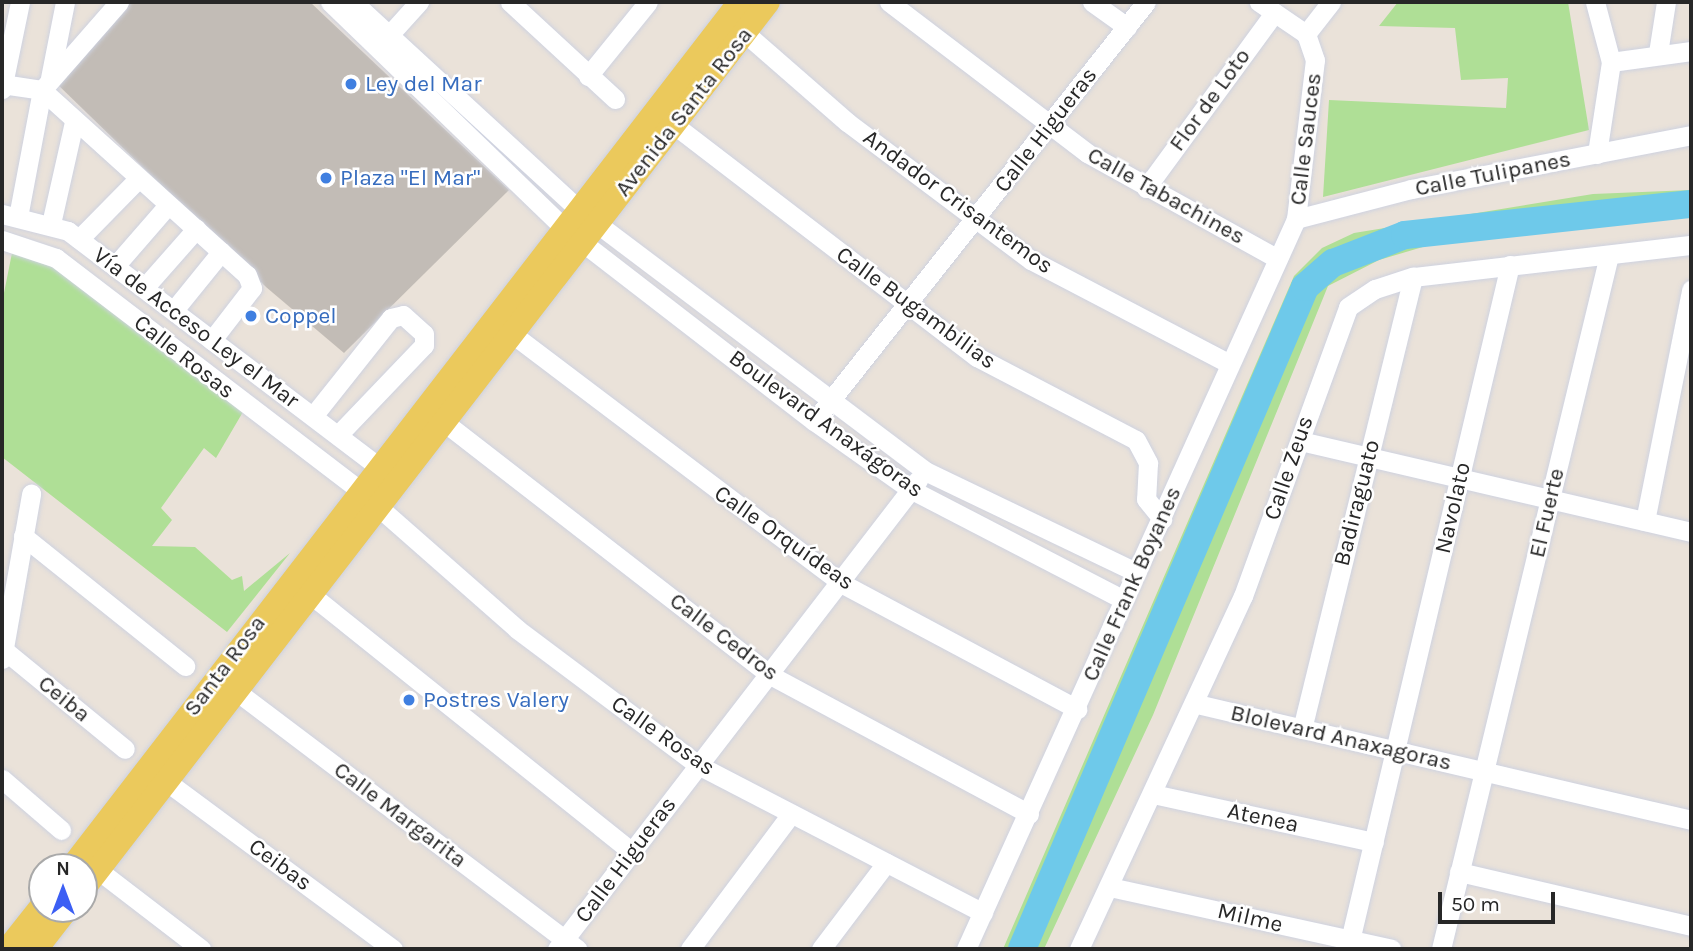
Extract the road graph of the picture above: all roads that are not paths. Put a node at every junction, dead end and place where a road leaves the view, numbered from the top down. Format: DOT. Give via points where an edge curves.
graph roads {
  1 [pos="20,2"];
  2 [pos="65,2"];
  3 [pos="119,2"];
  4 [pos="330,2"];
  5 [pos="353,2"];
  6 [pos="419,2"];
  7 [pos="510,2"];
  8 [pos="648,2"];
  9 [pos="740,2"];
  10 [pos="768,2"];
  11 [pos="889,2"];
  12 [pos="1092,2"];
  13 [pos="1146,2"];
  14 [pos="1331,2"];
  15 [pos="1595,2"];
  16 [pos="1666,2"];
  17 [pos="1266,7"];
  18 [pos="1127,27"];
  19 [pos="745,33"];
  20 [pos="1306,34"];
  21 [pos="383,41"];
  22 [pos="1691,51"];
  23 [pos="1658,53"];
  24 [pos="1611,62"];
  25 [pos="588,76"];
  26 [pos="46,85"];
  27 [pos="2,86"];
  28 [pos="615,99"];
  29 [pos="74,122"];
  30 [pos="673,124"];
  31 [pos="1048,124"];
  32 [pos="1691,135"];
  33 [pos="1597,154"];
  34 [pos="138,179"];
  35 [pos="1146,188"];
  36 [pos="168,205"];
  37 [pos="10,215"];
  38 [pos="979,219"];
  39 [pos="1296,219"];
  40 [pos="51,223"];
  41 [pos="581,226"];
  42 [pos="195,229"];
  43 [pos="79,239"];
  44 [pos="2,240"];
  45 [pos="1691,245"];
  46 [pos="221,252"];
  47 [pos="1609,254"];
  48 [pos="1278,259"];
  49 [pos="1510,265"];
  50 [pos="115,266"];
  51 [pos="1412,277"];
  52 [pos="144,288"];
  53 [pos="1691,290"];
  54 [pos="909,307"];
  55 [pos="174,310"];
  56 [pos="504,327"];
  57 [pos="212,340"];
  58 [pos="1228,363"];
  59 [pos="831,401"];
  60 [pos="313,416"];
  61 [pos="814,421"];
  62 [pos="444,422"];
  63 [pos="338,435"];
  64 [pos="1300,441"];
  65 [pos="1368,457"];
  66 [pos="925,471"];
  67 [pos="388,474"];
  68 [pos="1460,478"];
  69 [pos="911,489"];
  70 [pos="359,490"];
  71 [pos="31,494"];
  72 [pos="1550,499"];
  73 [pos="377,509"];
  74 [pos="1162,519"];
  75 [pos="1645,521"];
  76 [pos="1691,532"];
  77 [pos="23,536"];
  78 [pos="1136,572"];
  79 [pos="841,583"];
  80 [pos="310,594"];
  81 [pos="1122,599"];
  82 [pos="3,654"];
  83 [pos="185,666"];
  84 [pos="770,675"];
  85 [pos="236,691"];
  86 [pos="1197,704"];
  87 [pos="1077,709"];
  88 [pos="1302,729"];
  89 [pos="125,749"];
  90 [pos="1395,751"];
  91 [pos="698,765"];
  92 [pos="1485,771"];
  93 [pos="157,776"];
  94 [pos="2,779"];
  95 [pos="1153,794"];
  96 [pos="791,814"];
  97 [pos="1029,814"];
  98 [pos="1691,820"];
  99 [pos="61,830"];
  100 [pos="1374,842"];
  101 [pos="85,853"];
  102 [pos="633,853"];
  103 [pos="886,863"];
  104 [pos="98,868"];
  105 [pos="1460,872"];
  106 [pos="98,883"];
  107 [pos="1110,887"];
  108 [pos="983,913"];
  109 [pos="29,923"];
  110 [pos="56,923"];
  111 [pos="1691,926"];
  112 [pos="1349,945"];
  113 [pos="565,947"];
  114 [pos="11,948"];
  115 [pos="36,949"];
  116 [pos="201,949"];
  117 [pos="393,949"];
  118 [pos="690,949"];
  119 [pos="821,949"];
  120 [pos="967,949"];
  121 [pos="1079,949"];
  122 [pos="1391,949"];
  123 [pos="1441,949"];
  1 -- 27 [label="street"];
  2 -- 26 [label="street"];
  3 -- 26 [label="street"];
  4 -- 21 [label="street, Boulevard Anaxágoras"];
  5 -- 21 [label="street, Boulevard Anaxágoras"];
  6 -- 21 [label="street"];
  7 -- 25 [label="street"];
  8 -- 25 [label="street"];
  9 -- 41 [label="main road, Avenida Santa Rosa"];
  10 -- 19 [label="main road, Avenida Santa Rosa"];
  11 -- 31 [label="street, Calle Tabachines"];
  12 -- 18 [label="street"];
  13 -- 18 [label="street, Calle Higueras"];
  14 -- 20 [label="street"];
  15 -- 24 [label="street"];
  16 -- 23 [label="street"];
  17 -- 20 [label="street"];
  17 -- 35 [label="street, Flor de Loto"];
  18 -- 31 [label="street, Calle Higueras"];
  19 -- 30 [label="main road, Avenida Santa Rosa"];
  19 -- 38 [label="street, Andador Crisantemos" via="847,122"];
  20 -- 39 [label="street, Calle Sauces" via="1316,81"];
  21 -- 41 [label="street, Boulevard Anaxágoras"];
  22 -- 23 [label="street"];
  23 -- 24 [label="street"];
  24 -- 33 [label="street"];
  25 -- 28 [label="street"];
  26 -- 27 [label="street"];
  26 -- 29 [label="street"];
  26 -- 37 [label="street"];
  29 -- 34 [label="street"];
  29 -- 40 [label="street"];
  30 -- 41 [label="main road, Avenida Santa Rosa"];
  30 -- 54 [label="street, Calle Bugambilias"];
  31 -- 35 [label="street, Calle Tabachines"];
  31 -- 38 [label="street, Calle Higueras"];
  32 -- 33 [label="street, Calle Tulipanes"];
  33 -- 39 [label="street, Calle Tulipanes"];
  34 -- 36 [label="street"];
  34 -- 43 [label="street"];
  35 -- 48 [label="street, Calle Tabachines"];
  36 -- 42 [label="street"];
  36 -- 50 [label="street"];
  37 -- 40 [label="street, Vía de Acceso Ley el Mar"];
  38 -- 54 [label="street, Calle Higueras"];
  38 -- 58 [label="street, Andador Crisantemos" via="1048,271"];
  39 -- 48 [label="street, Calle Frank Boyanes"];
  40 -- 43 [label="street, Vía de Acceso Ley el Mar"];
  41 -- 56 [label="main road, Avenida Santa Rosa"];
  41 -- 59 [label="street, Boulevard Anaxágoras"];
  41 -- 61 [label="street, Boulevard Anaxágoras"];
  42 -- 46 [label="street"];
  42 -- 52 [label="street"];
  43 -- 50 [label="street, Vía de Acceso Ley el Mar"];
  44 -- 70 [label="street, Calle Rosas" via="56,258"];
  45 -- 47 [label="street, Calle Zeus"];
  46 -- 55 [label="street"];
  46 -- 57 [label="street" via="252,288"];
  47 -- 49 [label="street, Calle Zeus"];
  47 -- 72 [label="street, El Fuerte"];
  48 -- 58 [label="street, Calle Frank Boyanes"];
  49 -- 51 [label="street, Calle Zeus"];
  49 -- 68 [label="street, Navolato"];
  50 -- 52 [label="street, Vía de Acceso Ley el Mar"];
  51 -- 64 [label="street, Calle Zeus" via="1375,289 1348,307"];
  51 -- 65 [label="street, Badiraguato"];
  52 -- 55 [label="street, Vía de Acceso Ley el Mar"];
  53 -- 75 [label="street"];
  54 -- 59 [label="street, Calle Higueras"];
  54 -- 74 [label="street, Calle Bugambilias" via="977,357 1136,440 1147,463 1146,499"];
  55 -- 57 [label="street, Vía de Acceso Ley el Mar"];
  56 -- 62 [label="main road, Avenida Santa Rosa"];
  56 -- 67 [label="main road, Avenida Santa Rosa"];
  56 -- 79 [label="street, Calle Orquídeas"];
  57 -- 60 [label="street, Vía de Acceso Ley el Mar"];
  58 -- 74 [label="street, Calle Frank Boyanes"];
  59 -- 61 [label="street, Calle Higueras"];
  59 -- 66 [label="street, Boulevard Anaxágoras"];
  60 -- 63 [label="street, Vía de Acceso Ley el Mar"];
  60 -- 63 [label="street" via="391,318 403,315 424,334 424,345"];
  61 -- 69 [label="street, Boulevard Anaxágoras"];
  62 -- 67 [label="main road, Avenida Santa Rosa"];
  62 -- 84 [label="street, Calle Cedros"];
  63 -- 67 [label="street, Vía de Acceso Ley el Mar"];
  64 -- 65 [label="street"];
  64 -- 86 [label="street, Calle Zeus"];
  65 -- 68 [label="street"];
  65 -- 88 [label="street, Badiraguato"];
  66 -- 69 [label="street, Calle Higueras"];
  66 -- 78 [label="street, Boulevard Anaxágoras"];
  67 -- 70 [label="main road, Santa Rosa"];
  67 -- 73 [label="main road, Avenida Santa Rosa"];
  68 -- 72 [label="street"];
  68 -- 90 [label="street, Navolato"];
  69 -- 79 [label="street, Calle Higueras"];
  69 -- 81 [label="street, Boulevard Anaxágoras"];
  70 -- 73 [label="street"];
  70 -- 93 [label="main road, Santa Rosa"];
  71 -- 77 [label="street"];
  72 -- 75 [label="street"];
  72 -- 92 [label="street, El Fuerte"];
  73 -- 80 [label="main road, Avenida Santa Rosa"];
  73 -- 91 [label="street, Calle Rosas" via="517,629"];
  74 -- 78 [label="street, Calle Frank Boyanes"];
  75 -- 76 [label="street"];
  77 -- 82 [label="street"];
  77 -- 83 [label="street"];
  78 -- 81 [label="street, Calle Frank Boyanes"];
  79 -- 84 [label="street, Calle Higueras"];
  79 -- 87 [label="street, Calle Orquídeas"];
  80 -- 85 [label="main road, Avenida Santa Rosa"];
  80 -- 102 [label="street"];
  81 -- 87 [label="street, Calle Frank Boyanes"];
  82 -- 89 [label="street, Ceiba"];
  84 -- 91 [label="street, Calle Higueras"];
  84 -- 97 [label="street, Calle Cedros"];
  85 -- 93 [label="main road, Avenida Santa Rosa"];
  85 -- 113 [label="street, Calle Margarita"];
  86 -- 88 [label="street, Blolevard Anaxagoras"];
  86 -- 95 [label="street, Calle Zeus"];
  87 -- 97 [label="street, Calle Frank Boyanes"];
  88 -- 90 [label="street, Blolevard Anaxagoras"];
  90 -- 92 [label="street, Blolevard Anaxagoras"];
  90 -- 100 [label="street, Navolato"];
  91 -- 96 [label="street, Calle Rosas"];
  91 -- 102 [label="street, Calle Higueras"];
  92 -- 98 [label="street, Blolevard Anaxagoras"];
  92 -- 105 [label="street, El Fuerte"];
  93 -- 101 [label="main road, Santa Rosa"];
  93 -- 104 [label="main road, Avenida Santa Rosa"];
  93 -- 117 [label="street, Ceibas"];
  94 -- 99 [label="street"];
  95 -- 100 [label="street, Atenea"];
  95 -- 107 [label="street, Calle Zeus"];
  96 -- 103 [label="street, Calle Rosas"];
  96 -- 118 [label="street"];
  97 -- 108 [label="street, Calle Frank Boyanes"];
  100 -- 112 [label="street, Navolato"];
  102 -- 113 [label="street, Calle Higueras"];
  103 -- 108 [label="street, Calle Rosas"];
  103 -- 119 [label="street"];
  105 -- 111 [label="street"];
  105 -- 123 [label="street, El Fuerte"];
  106 -- 116 [label="street"];
  107 -- 112 [label="street, Milme"];
  107 -- 121 [label="street, Calle Zeus"];
  108 -- 120 [label="street, Calle Frank Boyanes"];
  109 -- 114 [label="main road"];
  110 -- 115 [label="main road"];
  112 -- 122 [label="street, Milme"];
}
